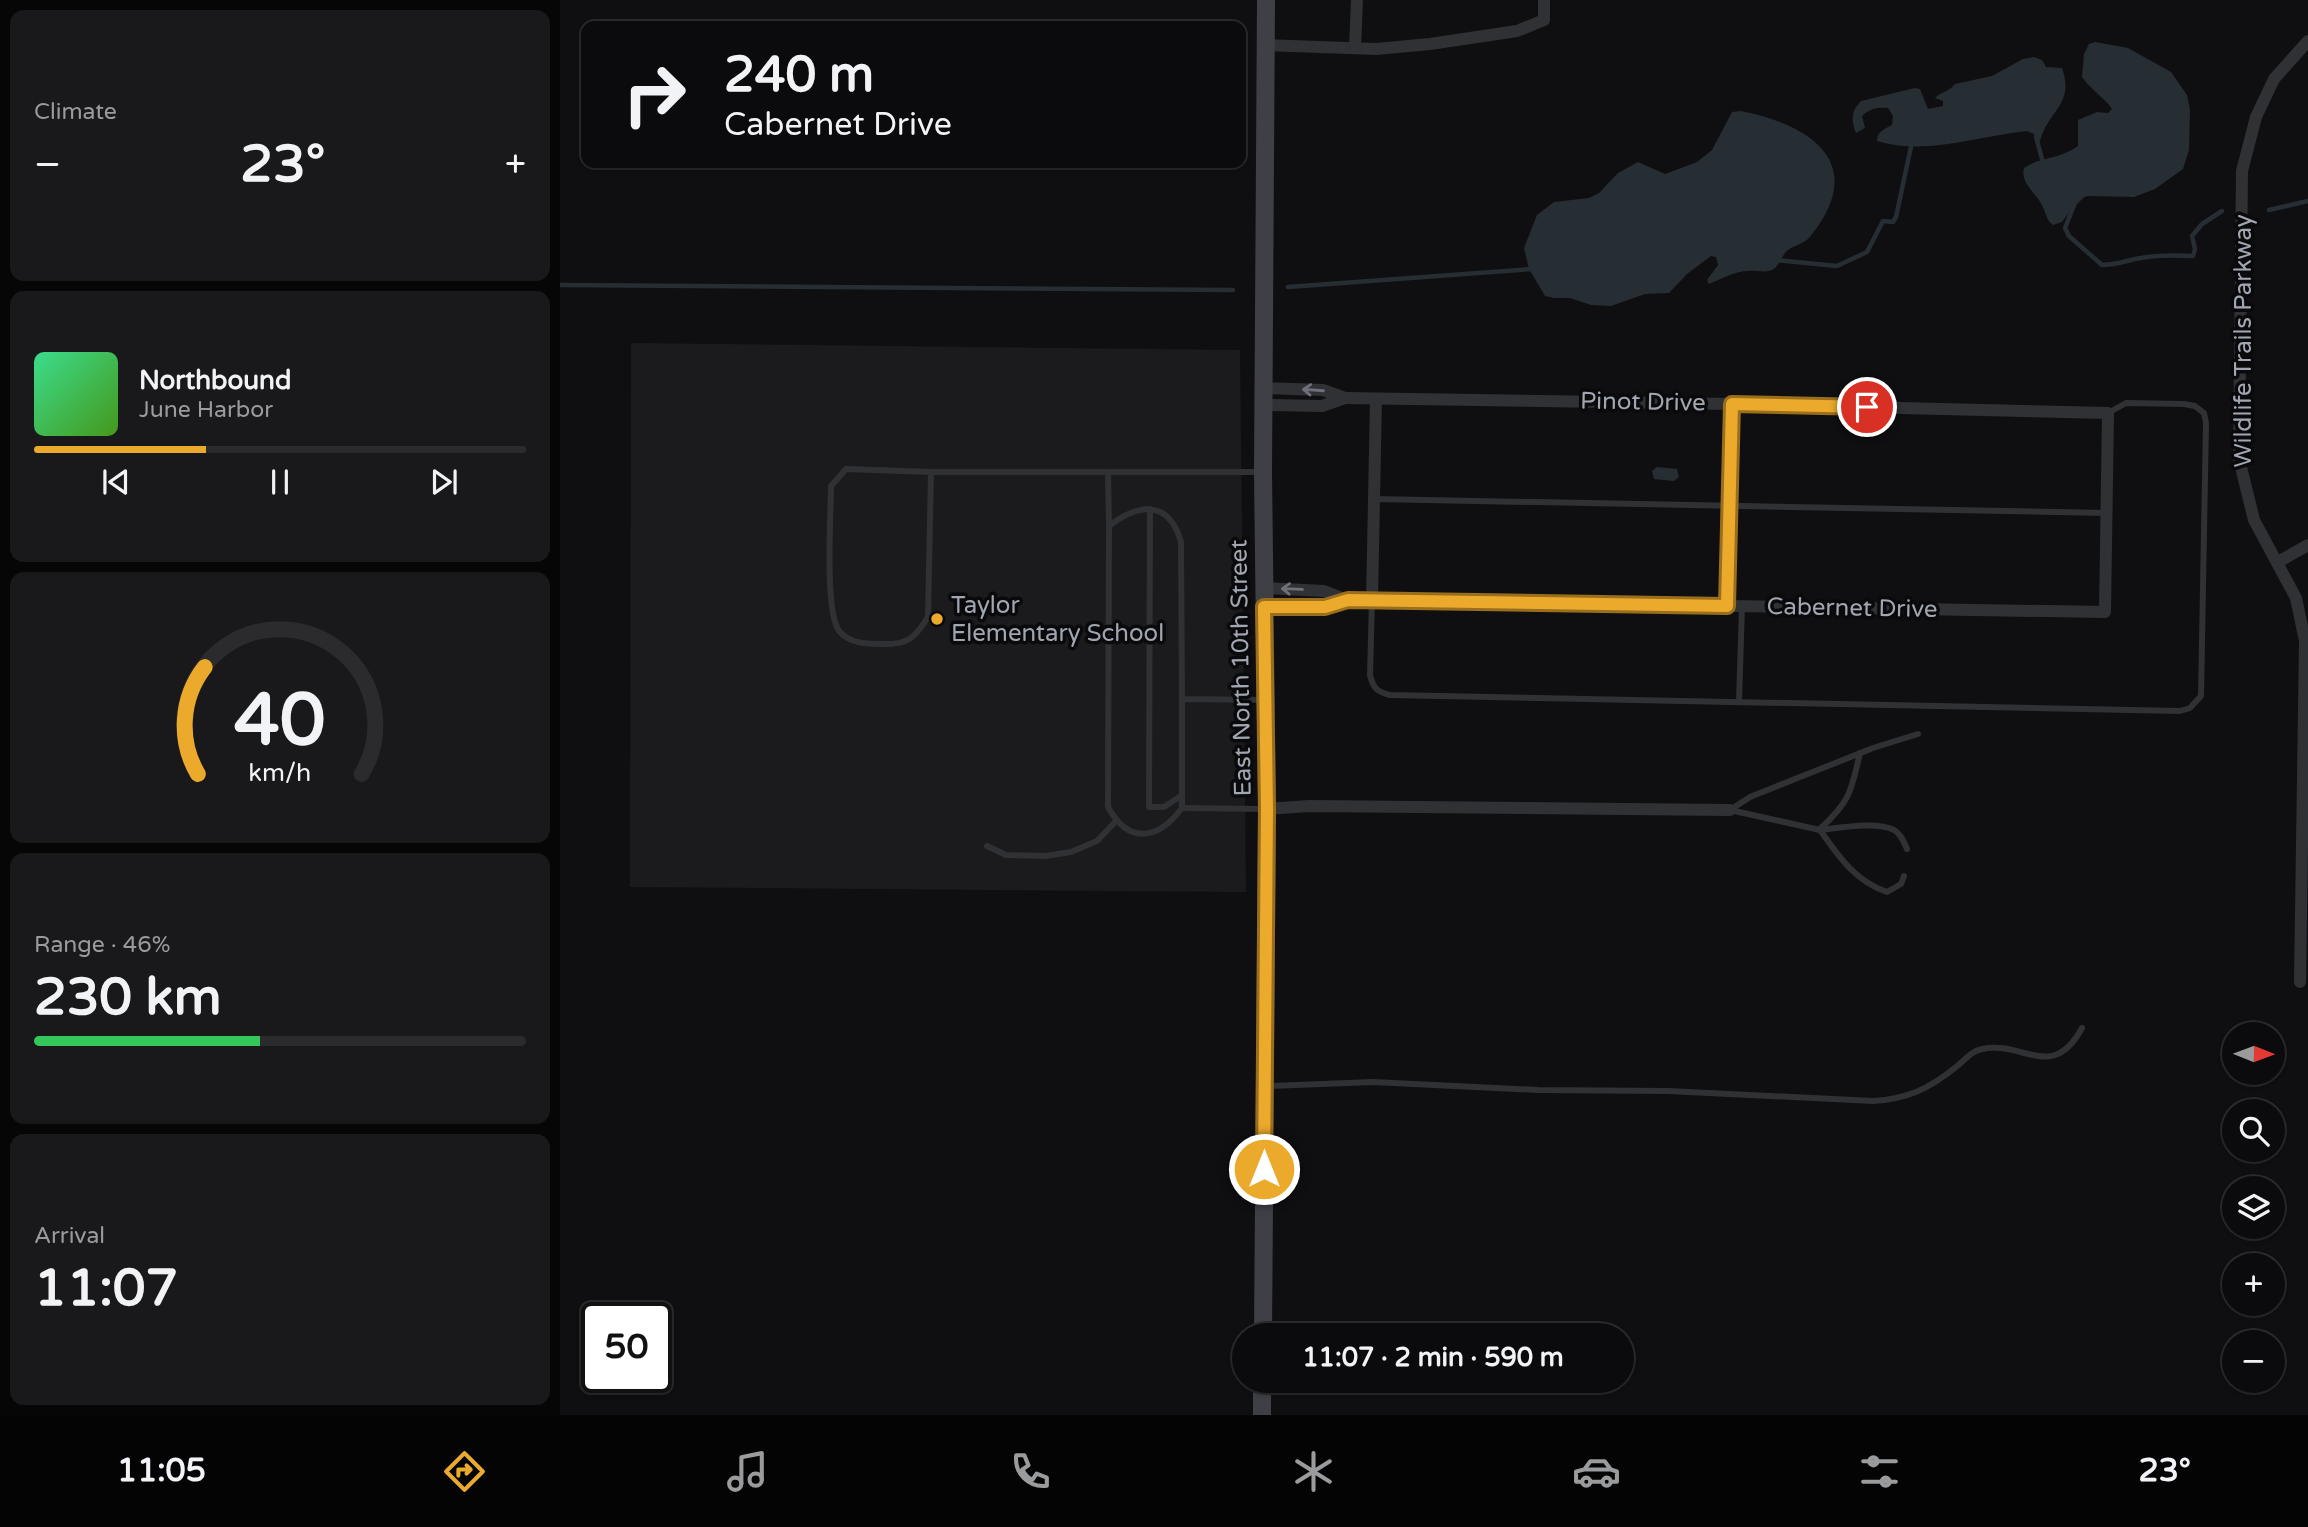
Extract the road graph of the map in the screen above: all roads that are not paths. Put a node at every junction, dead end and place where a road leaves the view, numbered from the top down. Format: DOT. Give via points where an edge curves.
graph roads {
  1 [pos="1266,0"];
  2 [pos="1357,0"];
  3 [pos="1544,0"];
  4 [pos="2308,41"];
  5 [pos="1265,45"];
  6 [pos="1355,48"];
  7 [pos="1263,397"];
  8 [pos="1376,399"];
  9 [pos="1732,404"];
  10 [pos="2108,413"];
  11 [pos="931,472"];
  12 [pos="1108,472"];
  13 [pos="1263,472"];
  14 [pos="1374,499"];
  15 [pos="1730,505"];
  16 [pos="1150,509"];
  17 [pos="2106,513"];
  18 [pos="1108,526"];
  19 [pos="2308,545"];
  20 [pos="2278,562"];
  21 [pos="1264,588"];
  22 [pos="1348,600"];
  23 [pos="1372,600"];
  24 [pos="1727,606"];
  25 [pos="1742,606"];
  26 [pos="1264,607"];
  27 [pos="1182,699"];
  28 [pos="1265,700"];
  29 [pos="1739,702"];
  30 [pos="1918,734"];
  31 [pos="1860,753"];
  32 [pos="1181,796"];
  33 [pos="1182,808"];
  34 [pos="1267,809"];
  35 [pos="1730,810"];
  36 [pos="1116,821"];
  37 [pos="1820,830"];
  38 [pos="987,846"];
  39 [pos="1907,849"];
  40 [pos="1904,876"];
  41 [pos="2305,888"];
  42 [pos="2300,982"];
  43 [pos="2082,1028"];
  44 [pos="1265,1086"];
  45 [pos="1263,1323"];
  46 [pos="1262,1393"];
  47 [pos="1262,1415"];
  1 -- 5 [label="main road, East North 10th Street"];
  2 -- 6 [label="street"];
  3 -- 6 [label="street" via="1544,20 1517,31 1430,44"];
  4 -- 20 [label="street, Wildlife Trails Parkway" via="2274,79 2256,117 2242,171 2239,459 2254,520"];
  5 -- 6 [label="street"];
  5 -- 7 [label="main road, East North 10th Street"];
  7 -- 8 [label="street, Pinot Drive" via="1322,406 1345,398"];
  7 -- 13 [label="main road, East North 10th Street"];
  8 -- 9 [label="street, Pinot Drive"];
  8 -- 14 [label="street"];
  9 -- 10 [label="street, Pinot Drive"];
  9 -- 15 [label="street"];
  10 -- 17 [label="street"];
  10 -- 29 [label="lane" via="2126,402 2184,404 2204,413 2201,696 2190,708"];
  11 -- 11 [label="lane" via="846,469 831,486 831,609 837,630 851,641 903,643 919,633 928,617"];
  11 -- 12 [label="lane"];
  12 -- 13 [label="lane"];
  12 -- 18 [label="lane"];
  13 -- 21 [label="main road, East North 10th Street"];
  14 -- 15 [label="lane"];
  14 -- 23 [label="street"];
  15 -- 17 [label="lane"];
  15 -- 24 [label="street"];
  16 -- 18 [label="lane" via="1123,515"];
  16 -- 27 [label="lane" via="1176,524 1181,542"];
  16 -- 32 [label="lane" via="1149,807 1164,807"];
  17 -- 25 [label="street, Cabernet Drive" via="2105,596 2099,612"];
  18 -- 36 [label="lane" via="1108,807"];
  19 -- 20 [label="street"];
  20 -- 41 [label="street, Wildlife Trails Parkway" via="2296,598 2305,641"];
  22 -- 21 [label="street, Cabernet Drive, one-way" via="1324,591"];
  21 -- 26 [label="main road, East North 10th Street"];
  22 -- 23 [label="street, Cabernet Drive"];
  22 -- 26 [label="street, Cabernet Drive" via="1325,607"];
  23 -- 24 [label="street, Cabernet Drive"];
  23 -- 29 [label="lane" via="1370,676 1379,693"];
  24 -- 25 [label="street, Cabernet Drive"];
  25 -- 29 [label="lane"];
  26 -- 28 [label="main road, East North 10th Street"];
  27 -- 28 [label="lane"];
  27 -- 32 [label="lane"];
  28 -- 34 [label="main road, East North 10th Street"];
  30 -- 31 [label="lane"];
  31 -- 35 [label="lane" via="1750,797"];
  31 -- 37 [label="lane" via="1851,792 1841,810"];
  32 -- 33 [label="lane"];
  33 -- 34 [label="lane"];
  33 -- 36 [label="lane" via="1172,822 1148,833 1130,832"];
  34 -- 35 [label="street"];
  34 -- 44 [label="main road, East North 10th Street"];
  35 -- 37 [label="lane"];
  36 -- 38 [label="lane" via="1097,841 1071,852 1006,855"];
  37 -- 39 [label="lane" via="1862,825 1893,830"];
  37 -- 40 [label="lane" via="1841,860 1868,886 1887,892 1901,884"];
  41 -- 42 [label="street, Wildlife Trails Parkway"];
  43 -- 44 [label="lane" via="2066,1051 2049,1056 1995,1048 1973,1051 1916,1094 1897,1100 1373,1082"];
  44 -- 45 [label="main road, East North 10th Street"];
  46 -- 47 [label="main road"];
}
